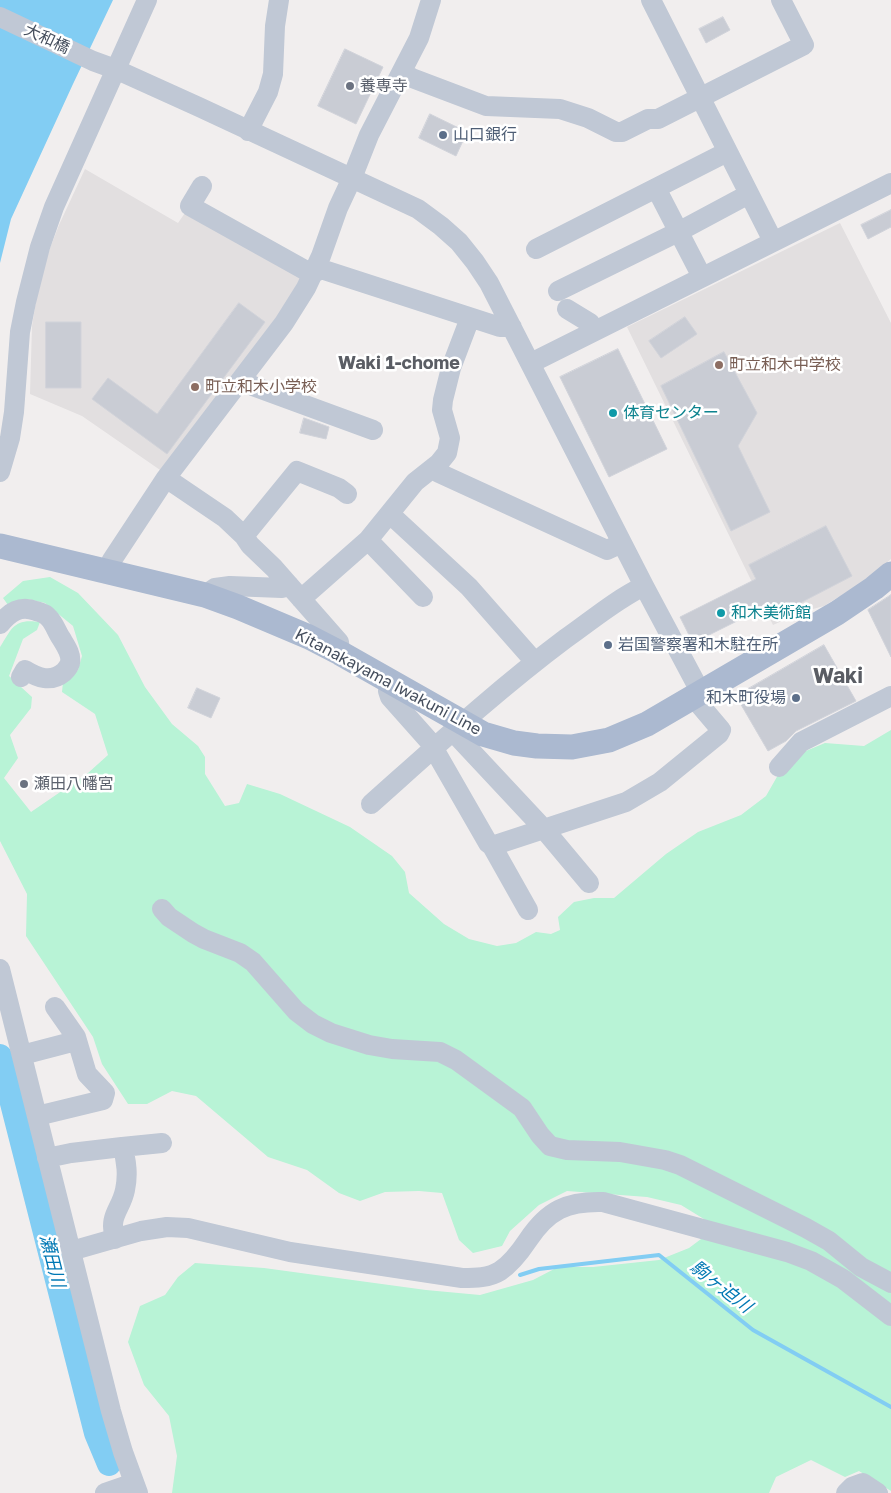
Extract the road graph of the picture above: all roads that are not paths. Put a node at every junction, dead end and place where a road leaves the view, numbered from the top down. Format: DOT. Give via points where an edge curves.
graph roads {
  1 [pos="147,0"];
  2 [pos="279,0"];
  3 [pos="431,0"];
  4 [pos="650,0"];
  5 [pos="781,0"];
  6 [pos="0,17"];
  7 [pos="116,69"];
  8 [pos="402,72"];
  9 [pos="700,98"];
  10 [pos="248,130"];
  11 [pos="727,152"];
  12 [pos="352,178"];
  13 [pos="891,183"];
  14 [pos="202,186"];
  15 [pos="656,188"];
  16 [pos="750,194"];
  17 [pos="678,232"];
  18 [pos="773,241"];
  19 [pos="536,249"];
  20 [pos="312,274"];
  21 [pos="702,277"];
  22 [pos="558,291"];
  23 [pos="568,309"];
  24 [pos="470,318"];
  25 [pos="512,327"];
  26 [pos="594,331"];
  27 [pos="531,363"];
  28 [pos="242,379"];
  29 [pos="373,430"];
  30 [pos="434,467"];
  31 [pos="0,472"];
  32 [pos="166,478"];
  33 [pos="347,494"];
  34 [pos="390,514"];
  35 [pos="244,536"];
  36 [pos="368,540"];
  37 [pos="622,543"];
  38 [pos="0,546"];
  39 [pos="107,571"];
  40 [pos="891,574"];
  41 [pos="644,586"];
  42 [pos="295,592"];
  43 [pos="205,595"];
  44 [pos="423,597"];
  45 [pos="0,624"];
  46 [pos="340,653"];
  47 [pos="535,662"];
  48 [pos="20,677"];
  49 [pos="391,683"];
  50 [pos="701,693"];
  51 [pos="891,696"];
  52 [pos="458,727"];
  53 [pos="434,748"];
  54 [pos="778,767"];
  55 [pos="371,804"];
  56 [pos="543,828"];
  57 [pos="492,846"];
  58 [pos="589,883"];
  59 [pos="162,909"];
  60 [pos="528,910"];
  61 [pos="0,969"];
  62 [pos="54,1007"];
  63 [pos="76,1037"];
  64 [pos="22,1055"];
  65 [pos="37,1116"];
  66 [pos="162,1143"];
  67 [pos="122,1147"];
  68 [pos="48,1158"];
  69 [pos="115,1239"];
  70 [pos="71,1251"];
  71 [pos="891,1284"];
  72 [pos="891,1316"];
  73 [pos="136,1488"];
  74 [pos="105,1493"];
  75 [pos="846,1493"];
  76 [pos="878,1493"];
  1 -- 7 [label="street"];
  2 -- 10 [label="street" via="273,74 268,92"];
  3 -- 8 [label="street" via="419,38"];
  4 -- 9 [label="street"];
  5 -- 9 [label="street" via="804,45"];
  6 -- 7 [label="street, 大和橋"];
  7 -- 10 [label="street, 大和橋"];
  7 -- 31 [label="street" via="54,207 40,247 20,332 14,412"];
  8 -- 9 [label="street" via="486,106 560,109 616,132 648,119 658,119"];
  8 -- 12 [label="street" via="369,135"];
  9 -- 11 [label="street"];
  10 -- 12 [label="street, 大和橋"];
  11 -- 15 [label="street"];
  11 -- 16 [label="street"];
  12 -- 20 [label="street"];
  12 -- 25 [label="street, 大和橋" via="418,208 459,242 489,283"];
  13 -- 18 [label="street"];
  14 -- 20 [label="street" via="190,206"];
  15 -- 17 [label="street"];
  15 -- 19 [label="street"];
  16 -- 17 [label="street"];
  16 -- 18 [label="street"];
  17 -- 21 [label="street"];
  17 -- 22 [label="street"];
  18 -- 21 [label="street"];
  20 -- 24 [label="street" via="321,269"];
  20 -- 28 [label="street" via="284,324"];
  21 -- 26 [label="street"];
  23 -- 26 [label="street" via="590,323"];
  24 -- 25 [label="street" via="500,327"];
  24 -- 30 [label="street" via="450,368 443,400 442,410 450,438 447,453"];
  25 -- 27 [label="street, 大和橋"];
  26 -- 27 [label="street"];
  27 -- 37 [label="street, 大和橋"];
  28 -- 29 [label="street" via="253,386"];
  28 -- 32 [label="street"];
  30 -- 34 [label="street" via="415,482"];
  30 -- 37 [label="street" via="607,550"];
  32 -- 35 [label="street" via="225,518"];
  32 -- 39 [label="street"];
  33 -- 35 [label="street" via="297,471"];
  34 -- 36 [label="street"];
  34 -- 47 [label="street" via="469,587"];
  35 -- 42 [label="street"];
  36 -- 42 [label="street" via="333,569"];
  36 -- 44 [label="street"];
  37 -- 41 [label="street, 大和橋"];
  38 -- 39 [label="main road, Kitanakayama Iwakuni Line"];
  39 -- 43 [label="main road, Kitanakayama Iwakuni Line"];
  40 -- 50 [label="main road, Kitanakayama Iwakuni Line" via="837,613"];
  41 -- 47 [label="street" via="610,606"];
  41 -- 50 [label="street, 大和橋"];
  42 -- 43 [label="street" via="282,588 230,586 214,588"];
  42 -- 46 [label="street" via="339,642"];
  43 -- 46 [label="main road, Kitanakayama Iwakuni Line"];
  45 -- 48 [label="street" via="15,610 26,608 39,612 48,616 69,652 70,662 60,676 37,677 25,670"];
  46 -- 49 [label="main road, Kitanakayama Iwakuni Line"];
  47 -- 52 [label="street"];
  49 -- 52 [label="main road, Kitanakayama Iwakuni Line"];
  49 -- 53 [label="street" via="390,697"];
  50 -- 52 [label="main road, Kitanakayama Iwakuni Line" via="647,724 609,740 572,747 514,742"];
  50 -- 56 [label="street, 大和橋" via="699,704 722,730 719,734 660,782 626,802"];
  51 -- 54 [label="street" via="801,742"];
  52 -- 53 [label="street"];
  52 -- 56 [label="street" via="457,736"];
  53 -- 55 [label="street"];
  53 -- 57 [label="street"];
  56 -- 57 [label="street"];
  56 -- 58 [label="street"];
  57 -- 60 [label="street"];
  59 -- 71 [label="street" via="193,933 253,962 296,1011 313,1024 369,1045 440,1052 456,1060 522,1108 550,1146 567,1150 620,1152 680,1165 806,1228"];
  61 -- 64 [label="street"];
  62 -- 63 [label="street"];
  63 -- 64 [label="street" via="68,1043"];
  63 -- 65 [label="street" via="86,1074 105,1093 103,1100"];
  64 -- 65 [label="street"];
  65 -- 68 [label="street"];
  66 -- 67 [label="street"];
  67 -- 68 [label="street"];
  67 -- 69 [label="street" via="126,1157 125,1191 113,1219"];
  68 -- 70 [label="street"];
  69 -- 70 [label="street"];
  69 -- 72 [label="street" via="167,1227 188,1228 317,1256 462,1278 482,1278 510,1264 549,1215 585,1201 603,1202 811,1261 843,1279"];
  70 -- 73 [label="street" via="113,1419"];
  73 -- 74 [label="street"];
  75 -- 76 [label="street" via="863,1483"];
}
